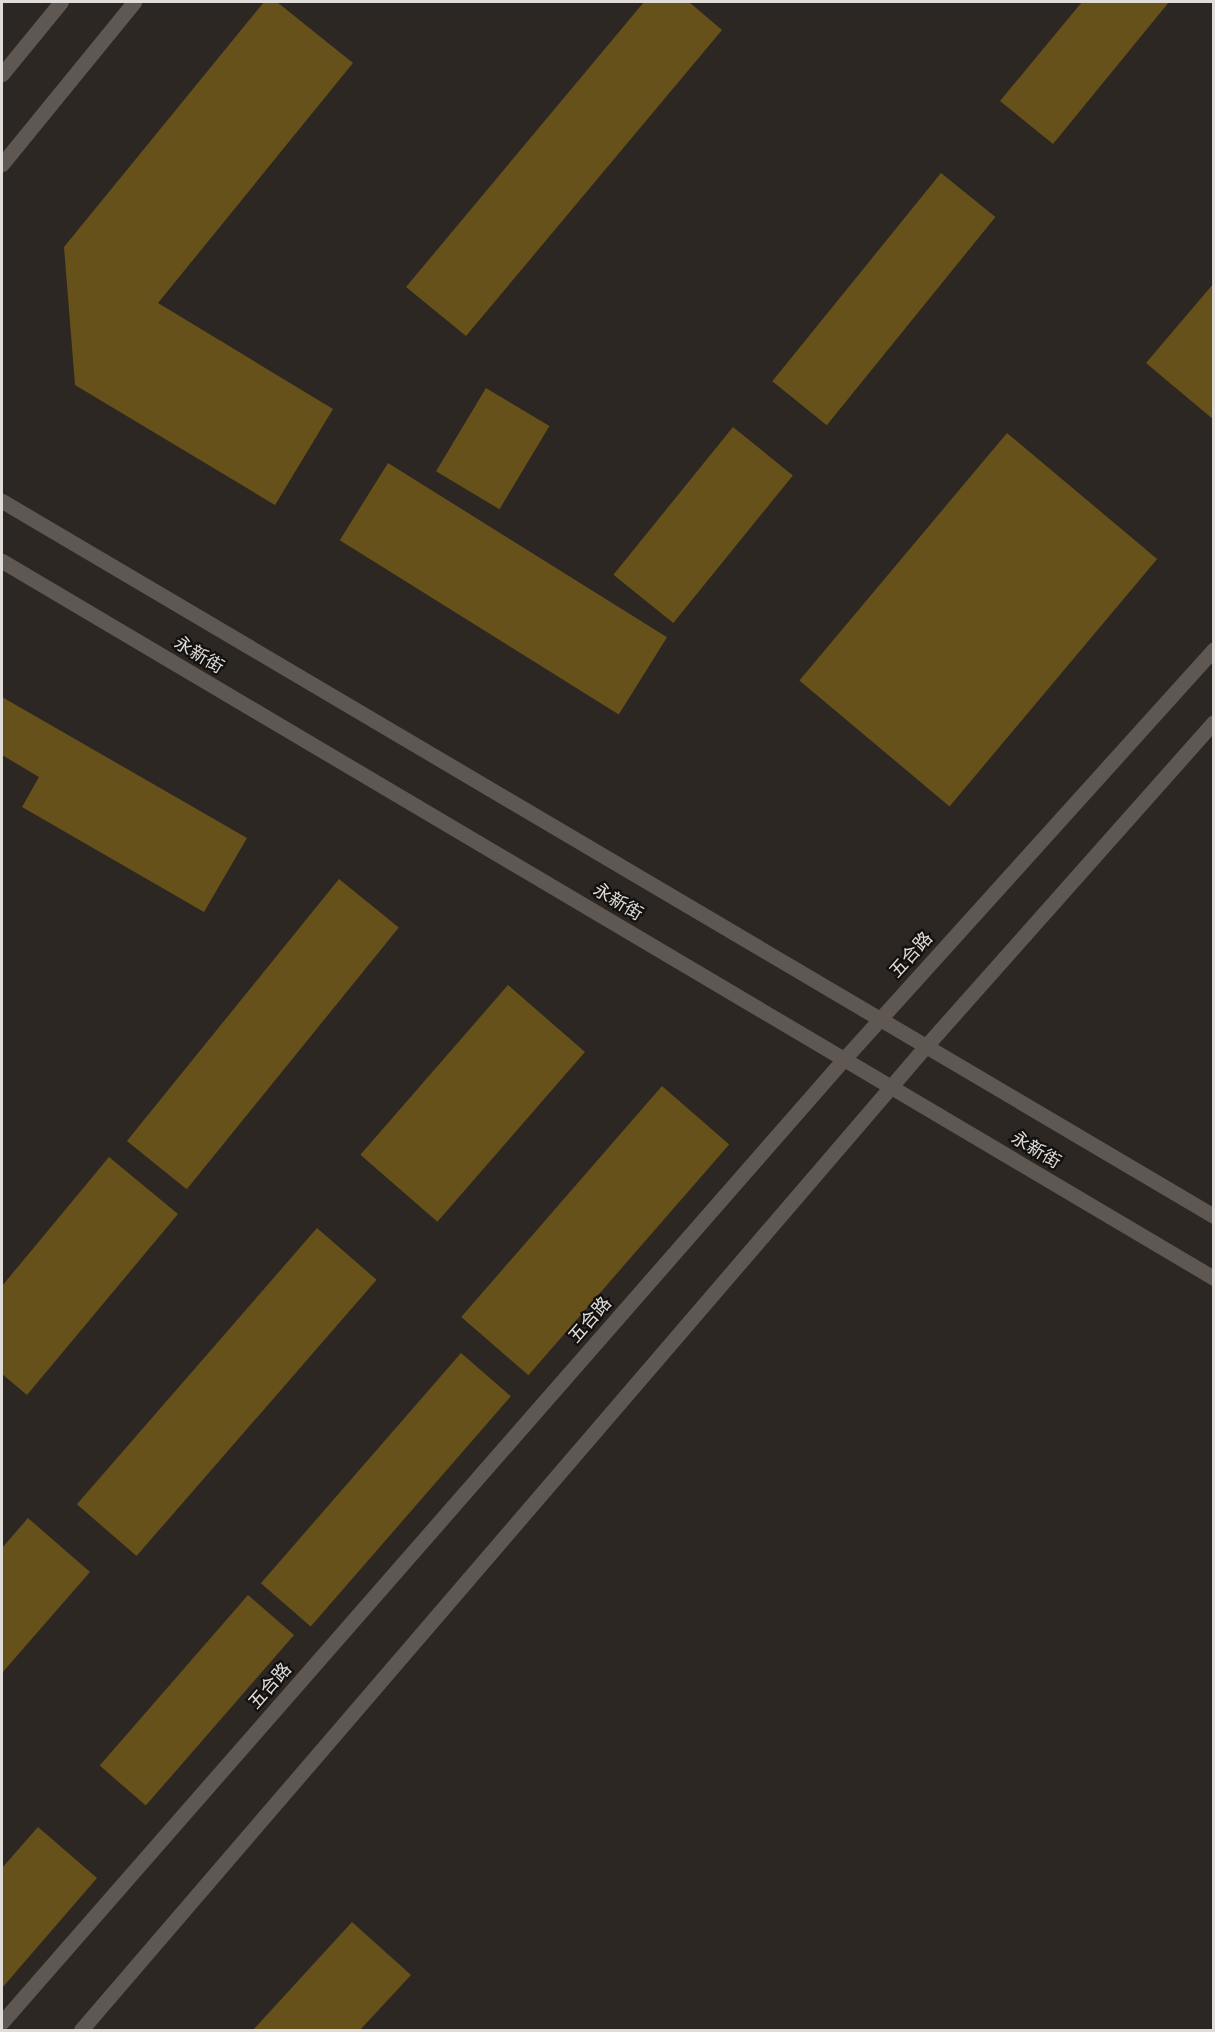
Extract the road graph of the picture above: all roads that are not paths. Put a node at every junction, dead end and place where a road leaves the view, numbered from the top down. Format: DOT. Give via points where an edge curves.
graph roads {
  1 [pos="61,2"];
  2 [pos="134,2"];
  3 [pos="2,74"];
  4 [pos="2,164"];
  5 [pos="2,501"];
  6 [pos="2,561"];
  7 [pos="1214,649"];
  8 [pos="1214,722"];
  9 [pos="880,1019"];
  10 [pos="926,1046"];
  11 [pos="844,1059"];
  12 [pos="891,1087"];
  13 [pos="1214,1216"];
  14 [pos="1214,1278"];
  15 [pos="2,2022"];
  16 [pos="81,2031"];
  1 -- 3 [label="street"];
  2 -- 4 [label="street"];
  5 -- 9 [label="street, 永新街"];
  6 -- 11 [label="street, 永新街"];
  7 -- 9 [label="street, 五合路"];
  8 -- 10 [label="street"];
  9 -- 10 [label="street, 永新街"];
  9 -- 11 [label="street, 五合路"];
  10 -- 12 [label="street"];
  10 -- 13 [label="street, 永新街"];
  11 -- 12 [label="street, 永新街"];
  11 -- 15 [label="street, 五合路"];
  12 -- 14 [label="street, 永新街"];
  12 -- 16 [label="street"];
}
